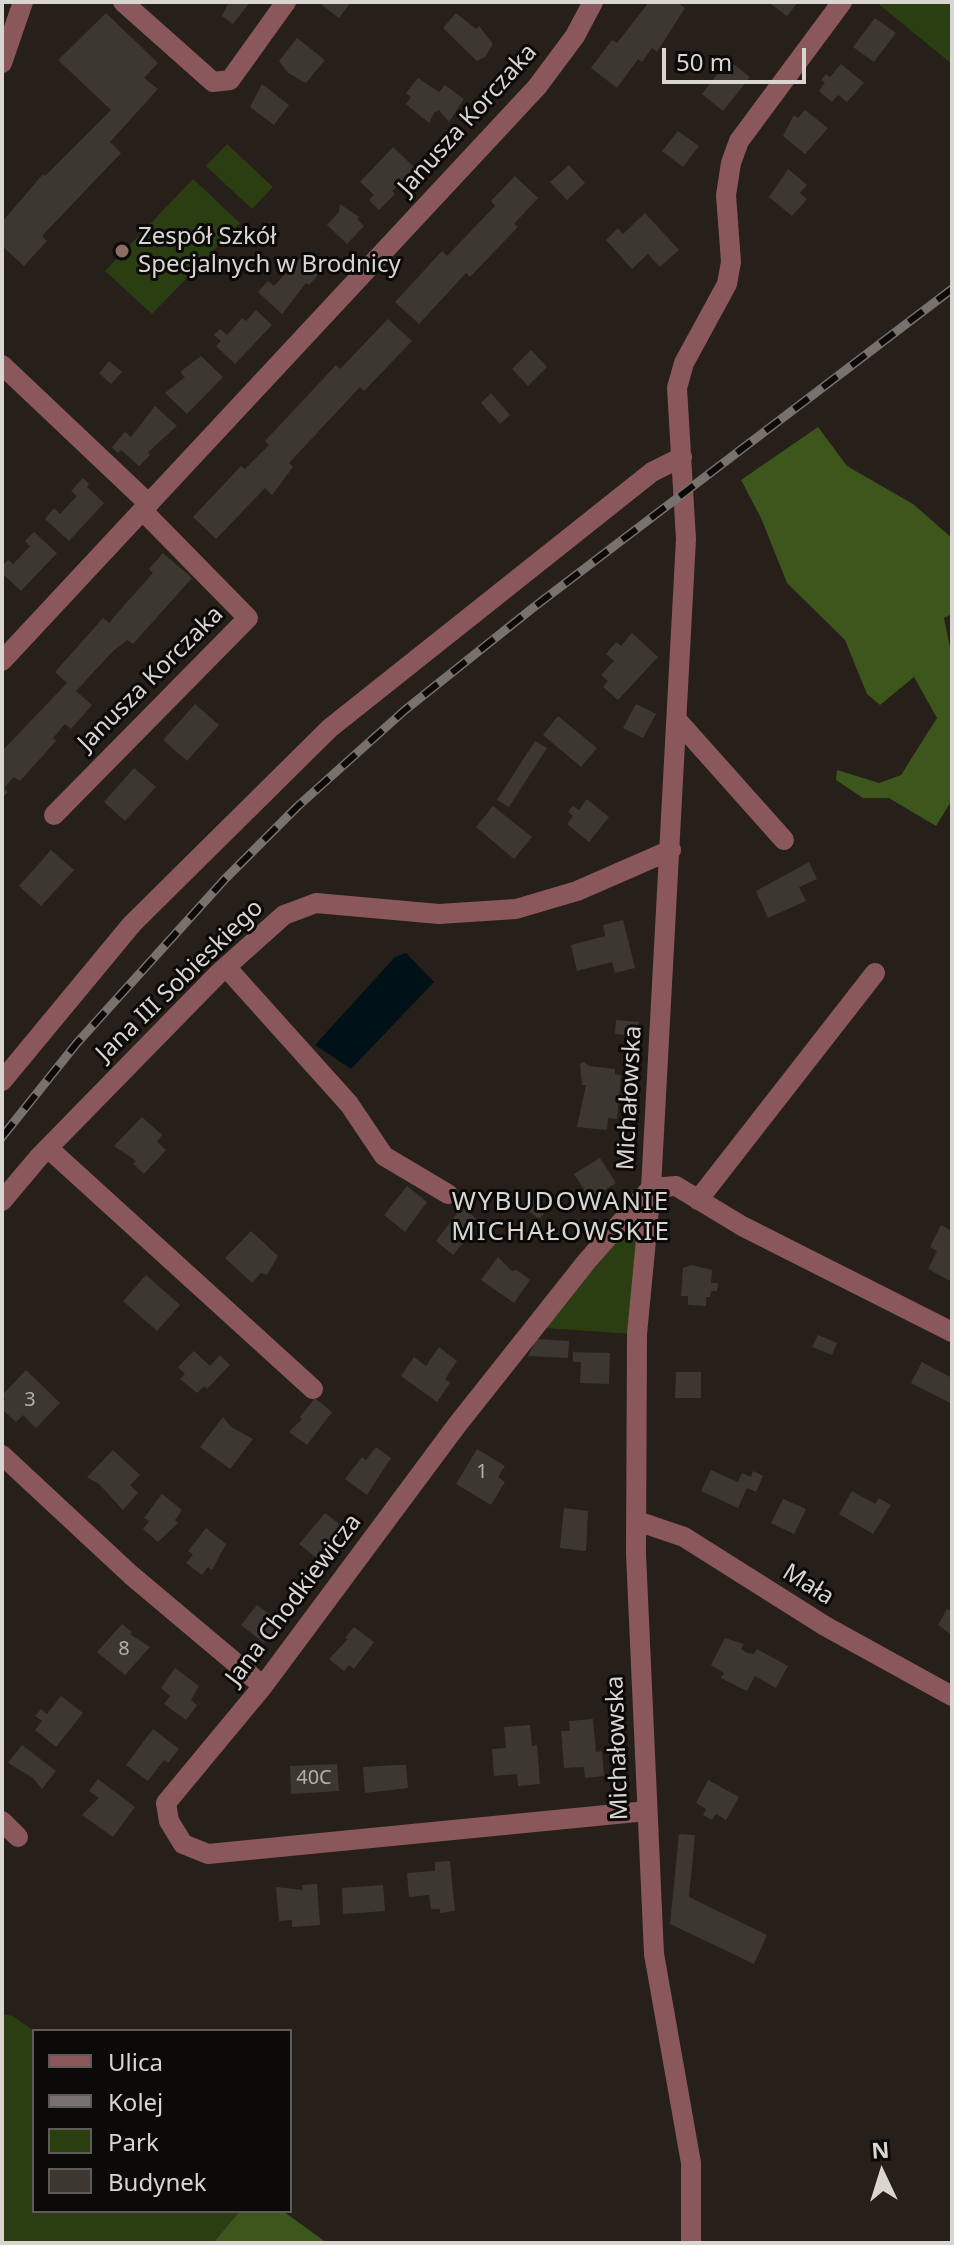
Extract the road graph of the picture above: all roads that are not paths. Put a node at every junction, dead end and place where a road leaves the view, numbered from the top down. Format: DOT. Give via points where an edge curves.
graph roads {
  1 [pos="23,2"];
  2 [pos="123,2"];
  3 [pos="286,2"];
  4 [pos="593,2"];
  5 [pos="842,2"];
  6 [pos="2,63"];
  7 [pos="2,365"];
  8 [pos="682,457"];
  9 [pos="146,508"];
  10 [pos="2,661"];
  11 [pos="677,720"];
  12 [pos="54,815"];
  13 [pos="784,840"];
  14 [pos="671,850"];
  15 [pos="226,967"];
  16 [pos="875,973"];
  17 [pos="2,1081"];
  18 [pos="48,1148"];
  19 [pos="651,1188"];
  20 [pos="448,1194"];
  21 [pos="698,1200"];
  22 [pos="2,1201"];
  23 [pos="952,1332"];
  24 [pos="313,1389"];
  25 [pos="2,1455"];
  26 [pos="637,1521"];
  27 [pos="263,1686"];
  28 [pos="952,1696"];
  29 [pos="647,1811"];
  30 [pos="2,1821"];
  31 [pos="18,1837"];
  32 [pos="691,2243"];
  1 -- 6 [label="street"];
  2 -- 3 [label="street" via="213,82 230,80"];
  4 -- 9 [label="street, Janusza Korczaka" via="537,87"];
  5 -- 8 [label="street, Michałowska" via="752,119 731,163 726,195 731,262 727,284 684,363 677,388"];
  7 -- 9 [label="street"];
  8 -- 11 [label="street, Michałowska" via="686,539"];
  8 -- 17 [label="street" via="652,472 330,728 132,924"];
  9 -- 10 [label="street, Janusza Korczaka"];
  9 -- 12 [label="street, Janusza Korczaka" via="248,618"];
  11 -- 13 [label="street"];
  11 -- 14 [label="street, Michałowska"];
  14 -- 15 [label="street, Jana III Sobieskiego" via="577,891 516,909 439,914 316,903 284,915"];
  14 -- 19 [label="street, Michałowska"];
  15 -- 18 [label="street, Jana III Sobieskiego"];
  15 -- 20 [label="street" via="349,1104 384,1156"];
  16 -- 21 [label="street"];
  18 -- 22 [label="street, Jana III Sobieskiego"];
  18 -- 24 [label="street"];
  19 -- 21 [label="street" via="676,1186"];
  19 -- 26 [label="street, Michałowska" via="637,1334"];
  19 -- 27 [label="street, Jana Chodkiewicza" via="457,1425"];
  21 -- 23 [label="street"];
  25 -- 27 [label="street" via="131,1575"];
  26 -- 28 [label="street, Mała" via="684,1537 825,1626"];
  26 -- 29 [label="street, Michałowska"];
  27 -- 29 [label="street, Jana Chodkiewicza" via="166,1803 169,1821 183,1844 208,1854"];
  29 -- 32 [label="street, Michałowska" via="654,1954 691,2163"];
  30 -- 31 [label="street"];
}
